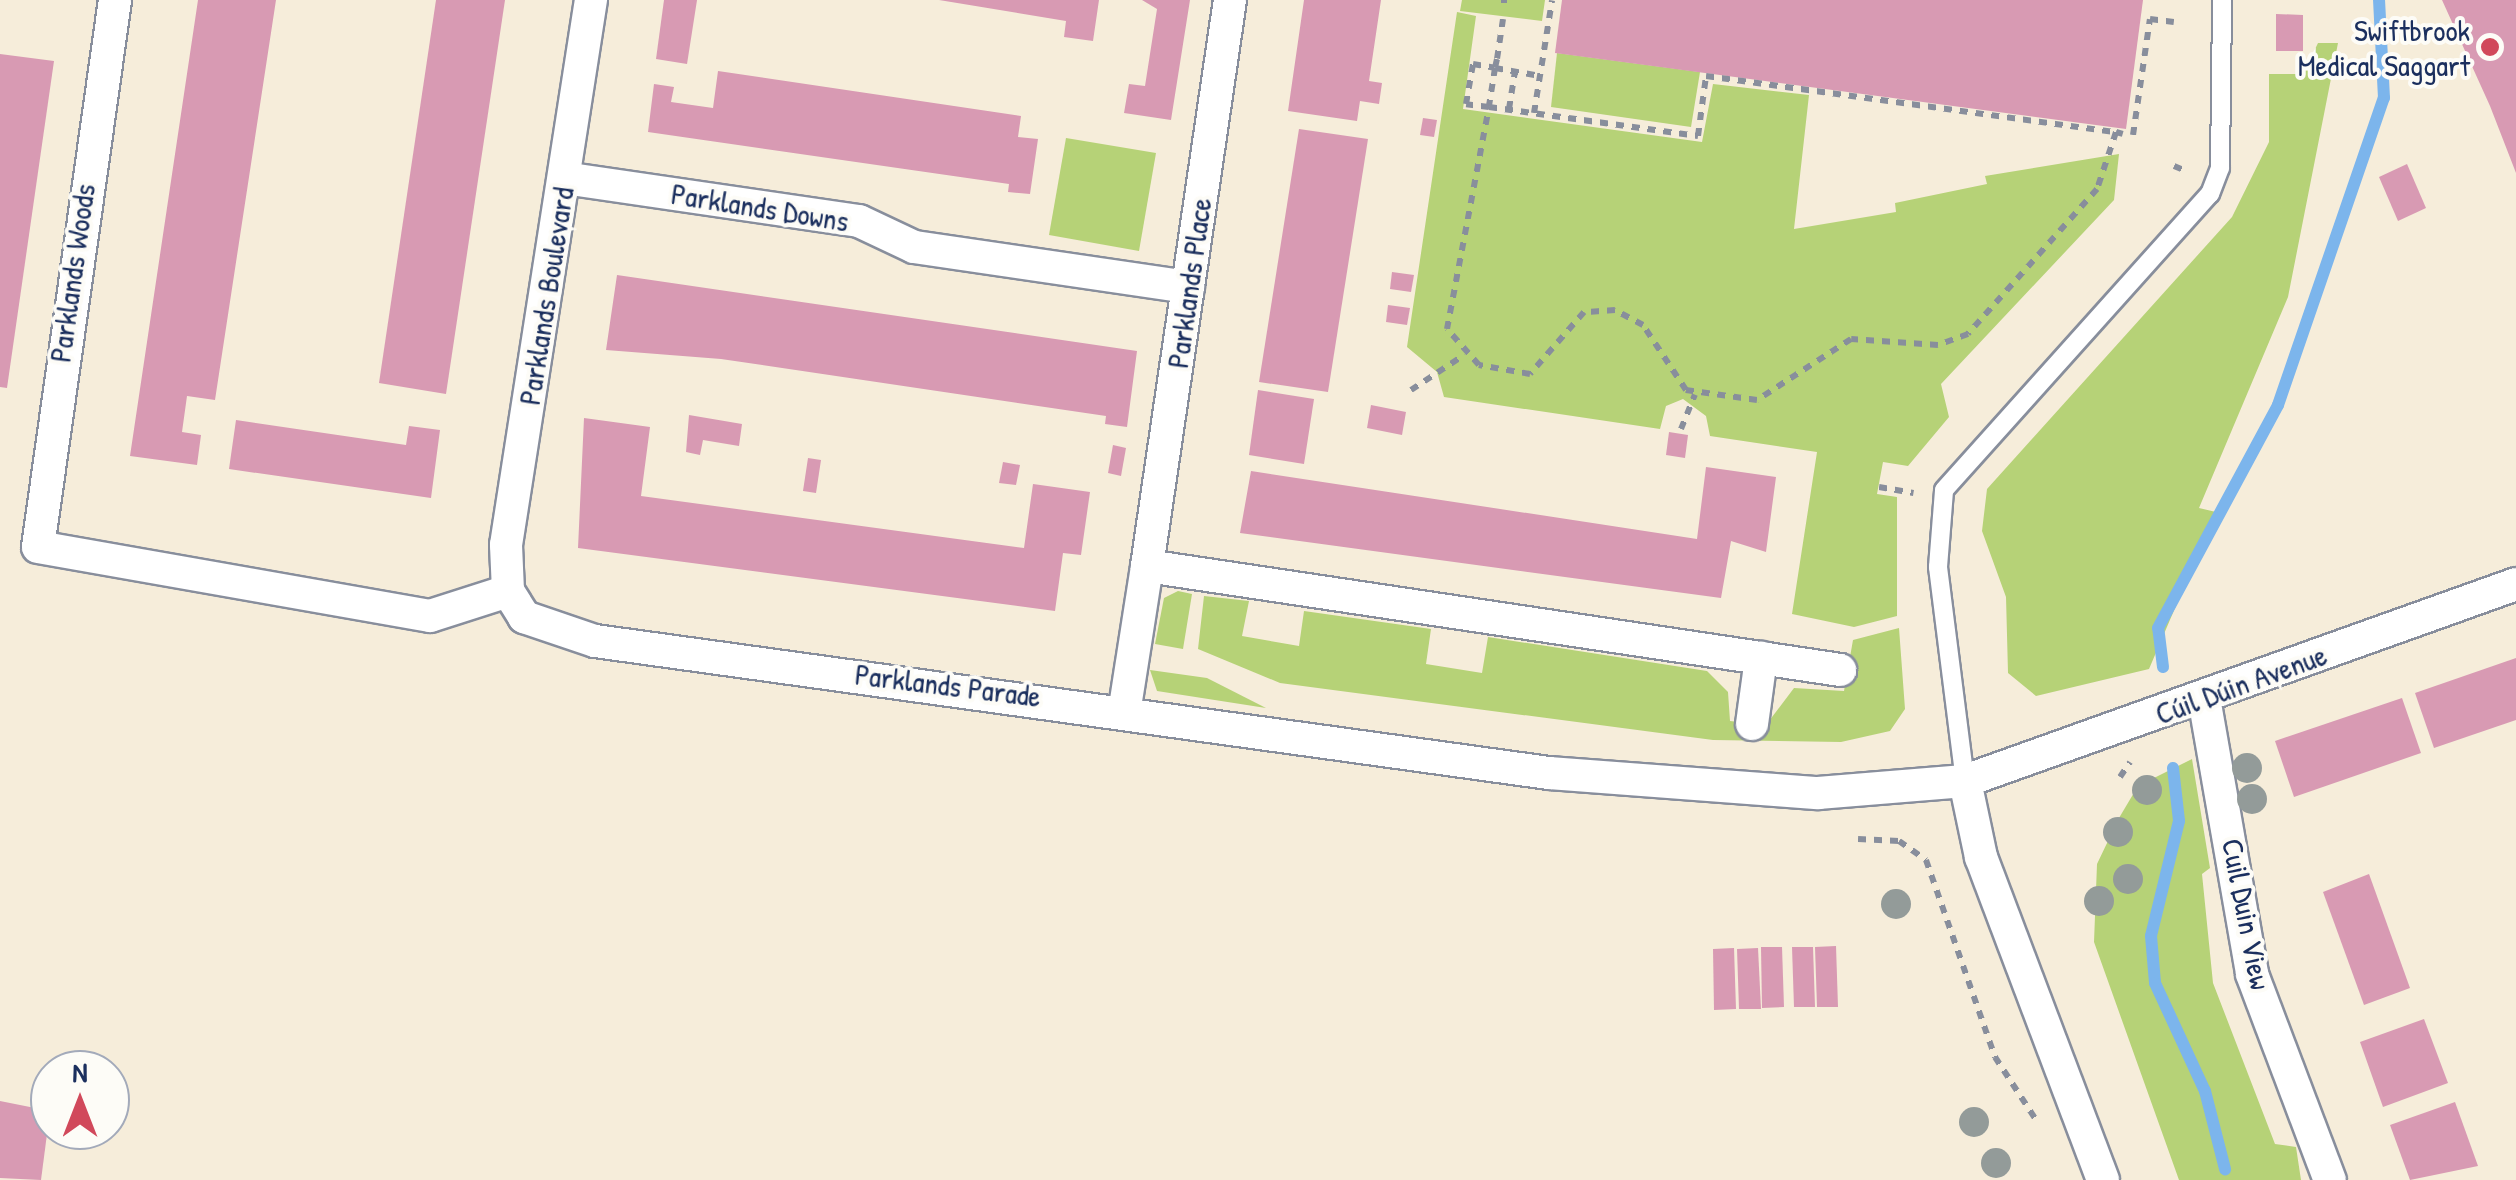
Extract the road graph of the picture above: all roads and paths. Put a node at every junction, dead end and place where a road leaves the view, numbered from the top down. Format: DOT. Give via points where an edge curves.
graph roads {
  1 [pos="115,0"];
  2 [pos="591,0"];
  3 [pos="1230,0"];
  4 [pos="1552,0"];
  5 [pos="2222,0"];
  6 [pos="1503,19"];
  7 [pos="2174,22"];
  8 [pos="1495,68"];
  9 [pos="1514,72"];
  10 [pos="1540,76"];
  11 [pos="1489,107"];
  12 [pos="1508,109"];
  13 [pos="1534,113"];
  14 [pos="2133,135"];
  15 [pos="564,178"];
  16 [pos="1188,287"];
  17 [pos="1464,354"];
  18 [pos="1411,390"];
  19 [pos="1695,395"];
  20 [pos="1681,429"];
  21 [pos="1879,487"];
  22 [pos="1913,492"];
  23 [pos="1147,566"];
  24 [pos="2516,584"];
  25 [pos="508,591"];
  26 [pos="1760,658"];
  27 [pos="1840,670"];
  28 [pos="2204,698"];
  29 [pos="1125,707"];
  30 [pos="1752,724"];
  31 [pos="1965,782"];
  32 [pos="1858,839"];
  33 [pos="2046,1140"];
  34 [pos="2103,1180"];
  35 [pos="2330,1180"];
  1 -- 25 [label="street, Parklands Woods" via="38,547 430,616"];
  2 -- 15 [label="street, Parklands Boulevard"];
  3 -- 16 [label="street, Parklands Place"];
  4 -- 10 [label="path"];
  5 -- 31 [label="lane" via="2220,168 2210,194 1944,490 1938,567"];
  6 -- 8 [label="path"];
  7 -- 14 [label="path" via="2150,18"];
  8 -- 9 [label="path"];
  8 -- 11 [label="path"];
  8 -- 11 [label="path" via="1473,64 1466,104"];
  9 -- 10 [label="path"];
  9 -- 12 [label="path"];
  10 -- 13 [label="path"];
  11 -- 12 [label="path"];
  11 -- 17 [label="path" via="1447,313"];
  12 -- 13 [label="path"];
  13 -- 19 [label="path" via="1698,136 1706,76 2119,133 2097,190 1968,334 1938,344 1851,339 1757,400"];
  15 -- 16 [label="street, Parklands Downs" via="859,221 914,246"];
  15 -- 25 [label="street, Parklands Boulevard" via="506,545"];
  16 -- 23 [label="street, Parklands Place"];
  17 -- 18 [label="path"];
  17 -- 19 [label="path" via="1530,374 1584,312 1615,310 1643,324"];
  19 -- 20 [label="path"];
  21 -- 22 [label="path"];
  23 -- 26 [label="street"];
  23 -- 29 [label="street"];
  24 -- 28 [label="street, Cúil Dúin Avenue"];
  25 -- 29 [label="street, Parklands Parade" via="524,617 582,638"];
  26 -- 27 [label="street"];
  26 -- 30 [label="street"];
  28 -- 31 [label="street, Cúil Dúin Avenue"];
  28 -- 35 [label="street, Cuil Duin View" via="2252,974"];
  29 -- 31 [label="street, Parklands Parade" via="1661,784 1818,793"];
  31 -- 34 [label="street" via="1981,857"];
  32 -- 33 [label="path" via="1898,841 1926,860 1994,1058"];
}
